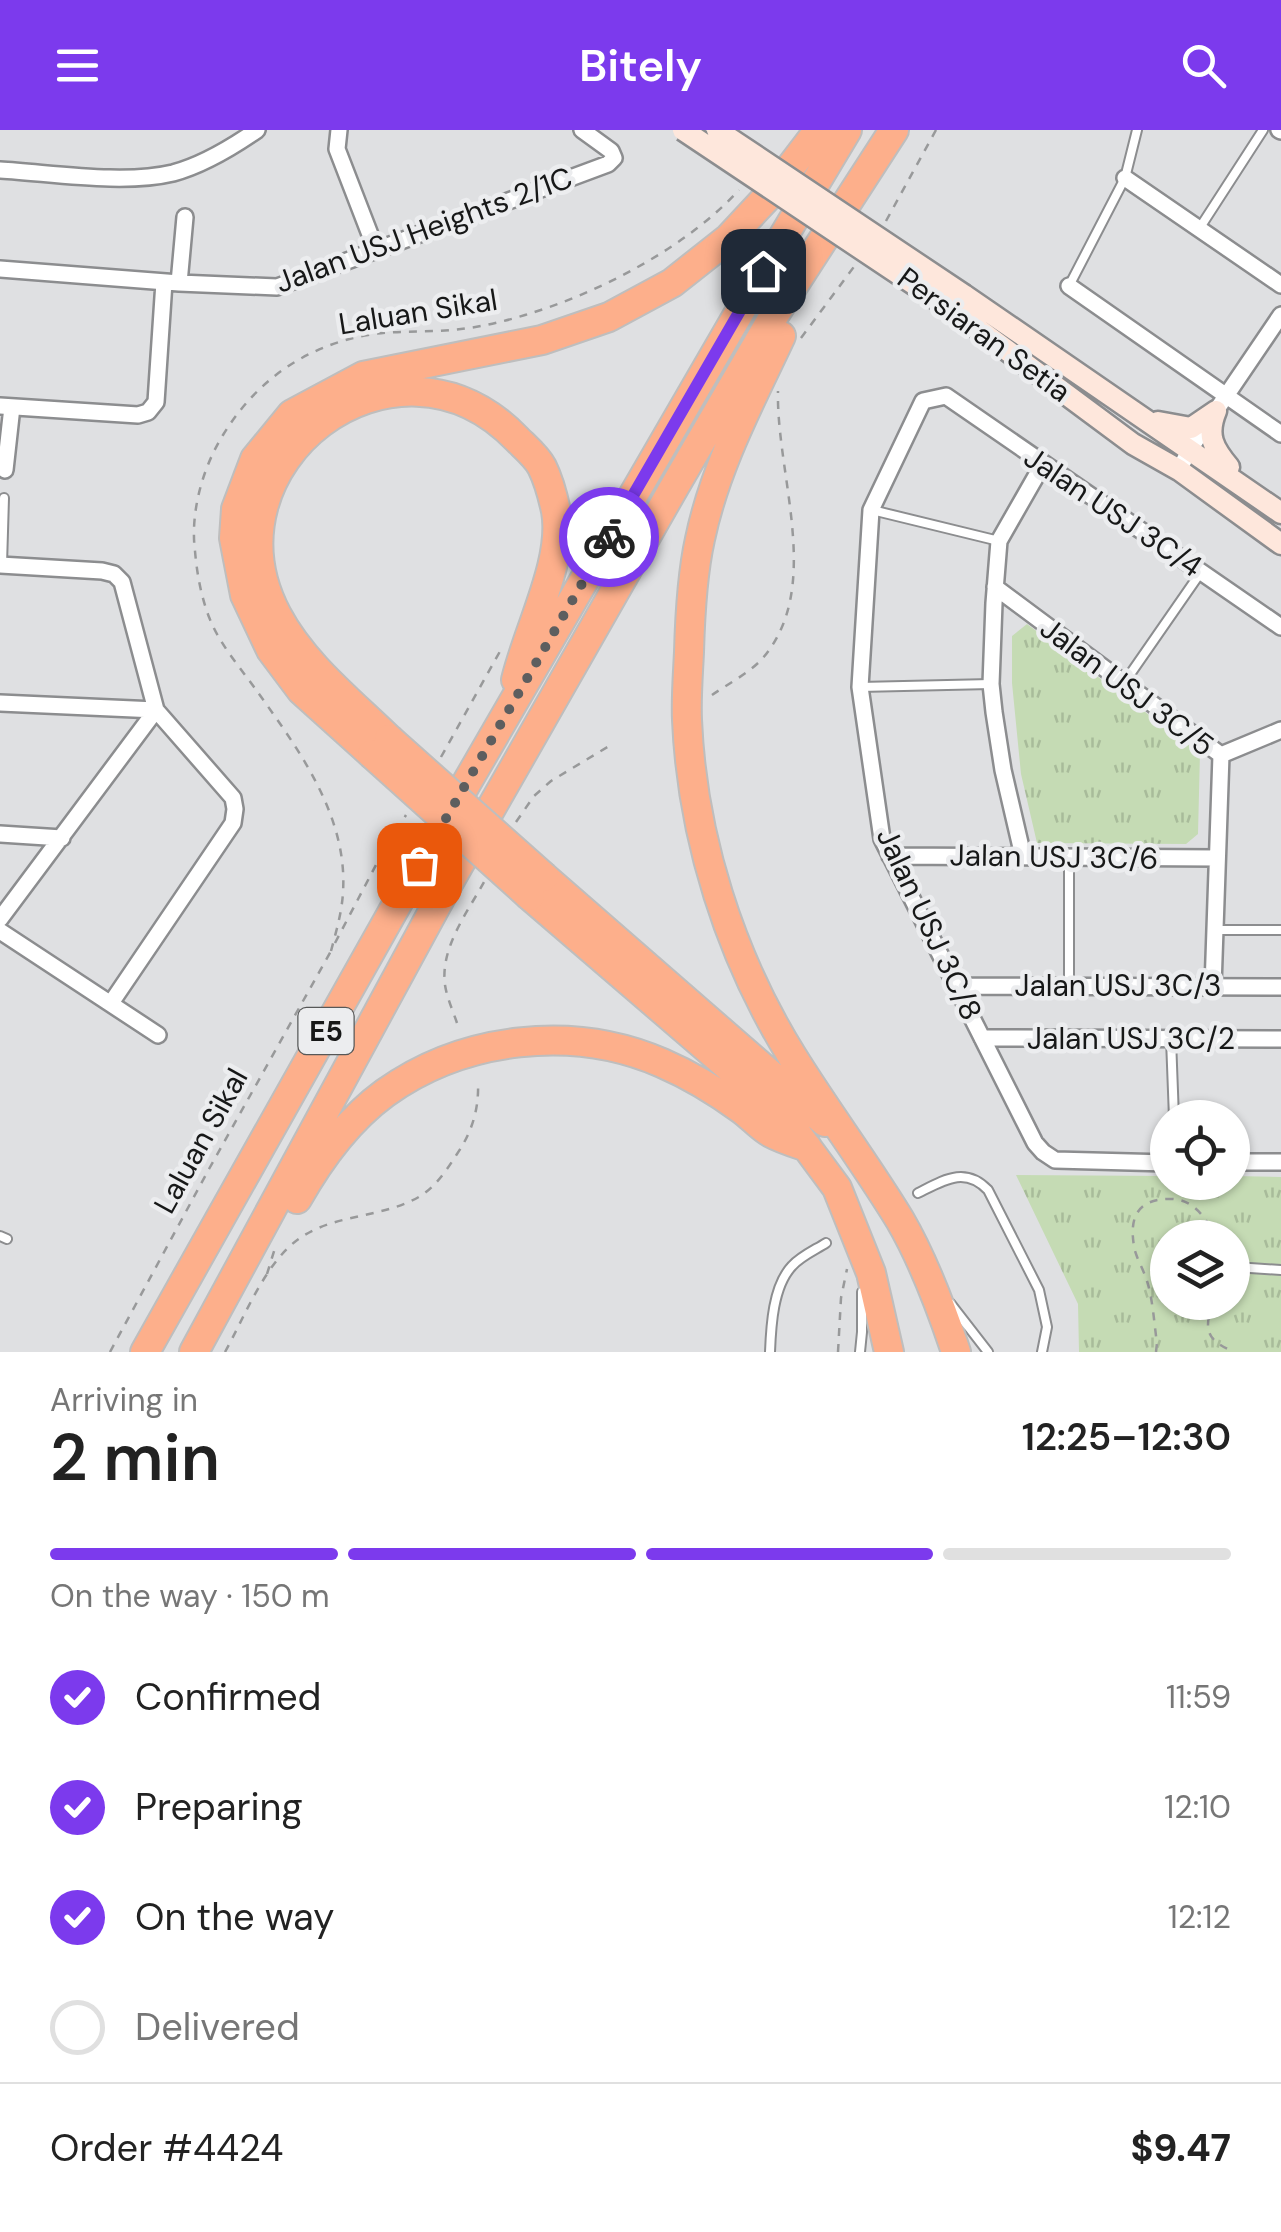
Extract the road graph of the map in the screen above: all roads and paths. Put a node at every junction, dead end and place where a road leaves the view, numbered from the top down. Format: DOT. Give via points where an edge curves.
graph roads {
  1 [pos="339,130"];
  2 [pos="582,130"];
  3 [pos="684,130"];
  4 [pos="717,130"];
  5 [pos="819,130"];
  6 [pos="847,130"];
  7 [pos="894,130"];
  8 [pos="936,130"];
  9 [pos="1137,130"];
  10 [pos="1263,130"];
  11 [pos="252,132"];
  12 [pos="0,170"];
  13 [pos="1125,178"];
  14 [pos="748,180"];
  15 [pos="184,217"];
  16 [pos="884,225"];
  17 [pos="1199,229"];
  18 [pos="824,238"];
  19 [pos="376,250"];
  20 [pos="863,254"];
  21 [pos="0,268"];
  22 [pos="172,282"];
  23 [pos="1281,285"];
  24 [pos="1068,286"];
  25 [pos="959,303"];
  26 [pos="1281,315"];
  27 [pos="797,344"];
  28 [pos="946,396"];
  29 [pos="768,400"];
  30 [pos="1221,404"];
  31 [pos="6,406"];
  32 [pos="1146,419"];
  33 [pos="1281,434"];
  34 [pos="1190,449"];
  35 [pos="1043,464"];
  36 [pos="5,470"];
  37 [pos="1179,470"];
  38 [pos="1246,488"];
  39 [pos="4,498"];
  40 [pos="871,510"];
  41 [pos="1281,513"];
  42 [pos="999,541"];
  43 [pos="1281,544"];
  44 [pos="1,565"];
  45 [pos="1201,572"];
  46 [pos="994,586"];
  47 [pos="1281,627"];
  48 [pos="502,648"];
  49 [pos="1124,683"];
  50 [pos="991,684"];
  51 [pos="860,687"];
  52 [pos="712,694"];
  53 [pos="0,703"];
  54 [pos="156,710"];
  55 [pos="509,710"];
  56 [pos="1281,730"];
  57 [pos="380,747"];
  58 [pos="1220,756"];
  59 [pos="435,766"];
  60 [pos="406,815"];
  61 [pos="0,834"];
  62 [pos="62,838"];
  63 [pos="890,856"];
  64 [pos="1022,856"];
  65 [pos="1069,857"];
  66 [pos="1218,858"];
  67 [pos="537,887"];
  68 [pos="0,919"];
  69 [pos="1215,930"];
  70 [pos="1281,930"];
  71 [pos="0,931"];
  72 [pos="331,951"];
  73 [pos="956,986"];
  74 [pos="1069,986"];
  75 [pos="1213,986"];
  76 [pos="1281,987"];
  77 [pos="111,1004"];
  78 [pos="158,1035"];
  79 [pos="982,1038"];
  80 [pos="1171,1039"];
  81 [pos="1281,1040"];
  82 [pos="478,1082"];
  83 [pos="1173,1100"];
  84 [pos="853,1146"];
  85 [pos="807,1148"];
  86 [pos="1150,1162"];
  87 [pos="1250,1162"];
  88 [pos="1281,1162"];
  89 [pos="918,1194"];
  90 [pos="1205,1220"];
  91 [pos="281,1227"];
  92 [pos="826,1243"];
  93 [pos="860,1243"];
  94 [pos="924,1268"];
  95 [pos="1250,1268"];
  96 [pos="1281,1270"];
  97 [pos="266,1277"];
  98 [pos="1150,1296"];
  99 [pos="1154,1320"];
  100 [pos="1209,1320"];
  101 [pos="209,1345"];
  102 [pos="110,1352"];
  103 [pos="144,1352"];
  104 [pos="770,1352"];
  105 [pos="838,1352"];
  106 [pos="860,1352"];
  107 [pos="889,1352"];
  108 [pos="956,1352"];
  109 [pos="988,1352"];
  110 [pos="1038,1352"];
  111 [pos="1156,1352"];
  112 [pos="1234,1352"];
  1 -- 19 [label="street" via="336,150"];
  2 -- 19 [label="street, Jalan USJ Heights 2/1C" via="610,150 614,158 608,164"];
  3 -- 25 [label="main road, Persiaran Setia, bridge"];
  4 -- 25 [label="main road, Persiaran Setia, bridge"];
  5 -- 57 [label="highway" via="728,238 672,283 609,317 542,340 364,376 292,414 255,459 236,509 234,538 246,595 272,650 301,690"];
  6 -- 55 [label="highway, E5"];
  7 -- 18 [label="highway, E5"];
  8 -- 16 [label="path"];
  9 -- 13 [label="lane"];
  10 -- 17 [label="lane"];
  11 -- 12 [label="street" via="222,153 172,173 124,178"];
  13 -- 17 [label="street"];
  13 -- 24 [label="lane"];
  14 -- 72 [label="path, Laluan Sikal" via="725,206 653,259 554,305 489,325 368,335 318,349 254,392 209,457 194,544 199,586 230,656 319,786 342,862"];
  15 -- 22 [label="street"];
  17 -- 23 [label="street"];
  18 -- 84 [label="highway" via="724,457 700,539 686,719 697,808 734,939 792,1057"];
  18 -- 101 [label="highway, E5" via="449,882"];
  19 -- 22 [label="street, Jalan USJ Heights 2/1C" via="277,288"];
  20 -- 27 [label="path"];
  21 -- 22 [label="street, Jalan USJ Heights 2/1C"];
  22 -- 31 [label="street" via="156,402 148,412"];
  24 -- 30 [label="street"];
  25 -- 32 [label="main road, Persiaran Setia"];
  25 -- 37 [label="main road, Persiaran Setia" via="1134,444"];
  26 -- 30 [label="street"];
  28 -- 35 [label="street, Jalan USJ 3C/4"];
  28 -- 40 [label="street, Jalan USJ 3C/8" via="924,401"];
  29 -- 52 [label="path" via="778,384 794,549 791,602 780,634 760,661"];
  30 -- 32 [label="main road" via="1191,428"];
  30 -- 33 [label="street"];
  30 -- 34 [label="street"];
  30 -- 38 [label="main road" via="1211,443"];
  31 -- 36 [label="street"];
  32 -- 34 [label="main road, Persiaran Setia"];
  34 -- 37 [label="street"];
  34 -- 38 [label="main road, Persiaran Setia"];
  35 -- 42 [label="street"];
  35 -- 45 [label="street, Jalan USJ 3C/4"];
  37 -- 43 [label="main road, Persiaran Setia"];
  38 -- 41 [label="main road, Persiaran Setia"];
  39 -- 44 [label="lane"];
  40 -- 42 [label="lane"];
  40 -- 51 [label="street, Jalan USJ 3C/8"];
  42 -- 46 [label="street"];
  44 -- 54 [label="street" via="114,574 122,582"];
  45 -- 47 [label="street, Jalan USJ 3C/4"];
  45 -- 49 [label="lane"];
  46 -- 49 [label="street, Jalan USJ 3C/5"];
  46 -- 50 [label="street"];
  48 -- 59 [label="path"];
  49 -- 58 [label="street, Jalan USJ 3C/5"];
  50 -- 51 [label="lane"];
  50 -- 64 [label="street"];
  51 -- 63 [label="street, Jalan USJ 3C/8"];
  53 -- 54 [label="street"];
  54 -- 62 [label="street"];
  54 -- 77 [label="street" via="233,798 235,810 233,823"];
  55 -- 57 [label="highway" via="554,564 557,513 542,465 498,420 459,398 408,390 353,402 303,436 269,486 258,534 262,576 276,613"];
  55 -- 103 [label="highway, E5"];
  56 -- 58 [label="street"];
  57 -- 67 [label="highway, bridge"];
  58 -- 66 [label="street, Jalan USJ 3C/5"];
  60 -- 72 [label="path, Laluan Sikal"];
  61 -- 62 [label="street"];
  62 -- 68 [label="street"];
  63 -- 64 [label="street, Jalan USJ 3C/6"];
  63 -- 73 [label="street, Jalan USJ 3C/8"];
  64 -- 65 [label="street, Jalan USJ 3C/6"];
  65 -- 66 [label="street, Jalan USJ 3C/6"];
  65 -- 74 [label="lane"];
  66 -- 69 [label="street, Jalan USJ 3C/5"];
  67 -- 84 [label="highway"];
  67 -- 85 [label="highway" via="780,1112"];
  69 -- 70 [label="lane"];
  69 -- 75 [label="street, Jalan USJ 3C/5"];
  71 -- 77 [label="street"];
  72 -- 102 [label="path, Laluan Sikal"];
  73 -- 74 [label="street, Jalan USJ 3C/3"];
  73 -- 79 [label="street, Jalan USJ 3C/8"];
  74 -- 75 [label="street, Jalan USJ 3C/3"];
  75 -- 76 [label="street, Jalan USJ 3C/3"];
  77 -- 78 [label="street"];
  79 -- 80 [label="street, Jalan USJ 3C/2"];
  79 -- 86 [label="street, Jalan USJ 3C/8" via="1042,1152 1055,1160"];
  80 -- 81 [label="street, Jalan USJ 3C/2"];
  80 -- 83 [label="lane"];
  82 -- 97 [label="path" via="476,1118 444,1174 422,1194 304,1235"];
  84 -- 94 [label="highway"];
  85 -- 91 [label="highway" via="769,1132 702,1082 656,1060 600,1044 539,1039 426,1067 382,1096 340,1135"];
  85 -- 93 [label="highway" via="837,1188"];
  87 -- 88 [label="street"];
  89 -- 110 [label="lane" via="956,1177 978,1180 988,1190 1040,1290 1047,1327"];
  90 -- 98 [label="path" via="1190,1202 1141,1206 1133,1232"];
  91 -- 97 [label="path"];
  91 -- 101 [label="highway"];
  92 -- 104 [label="lane" via="786,1273"];
  93 -- 105 [label="path" via="844,1280"];
  93 -- 106 [label="lane"];
  93 -- 107 [label="highway"];
  94 -- 108 [label="highway"];
  94 -- 109 [label="lane"];
  95 -- 96 [label="lane"];
  97 -- 101 [label="path"];
  99 -- 111 [label="path"];
  100 -- 112 [label="path" via="1210,1336"];
}
